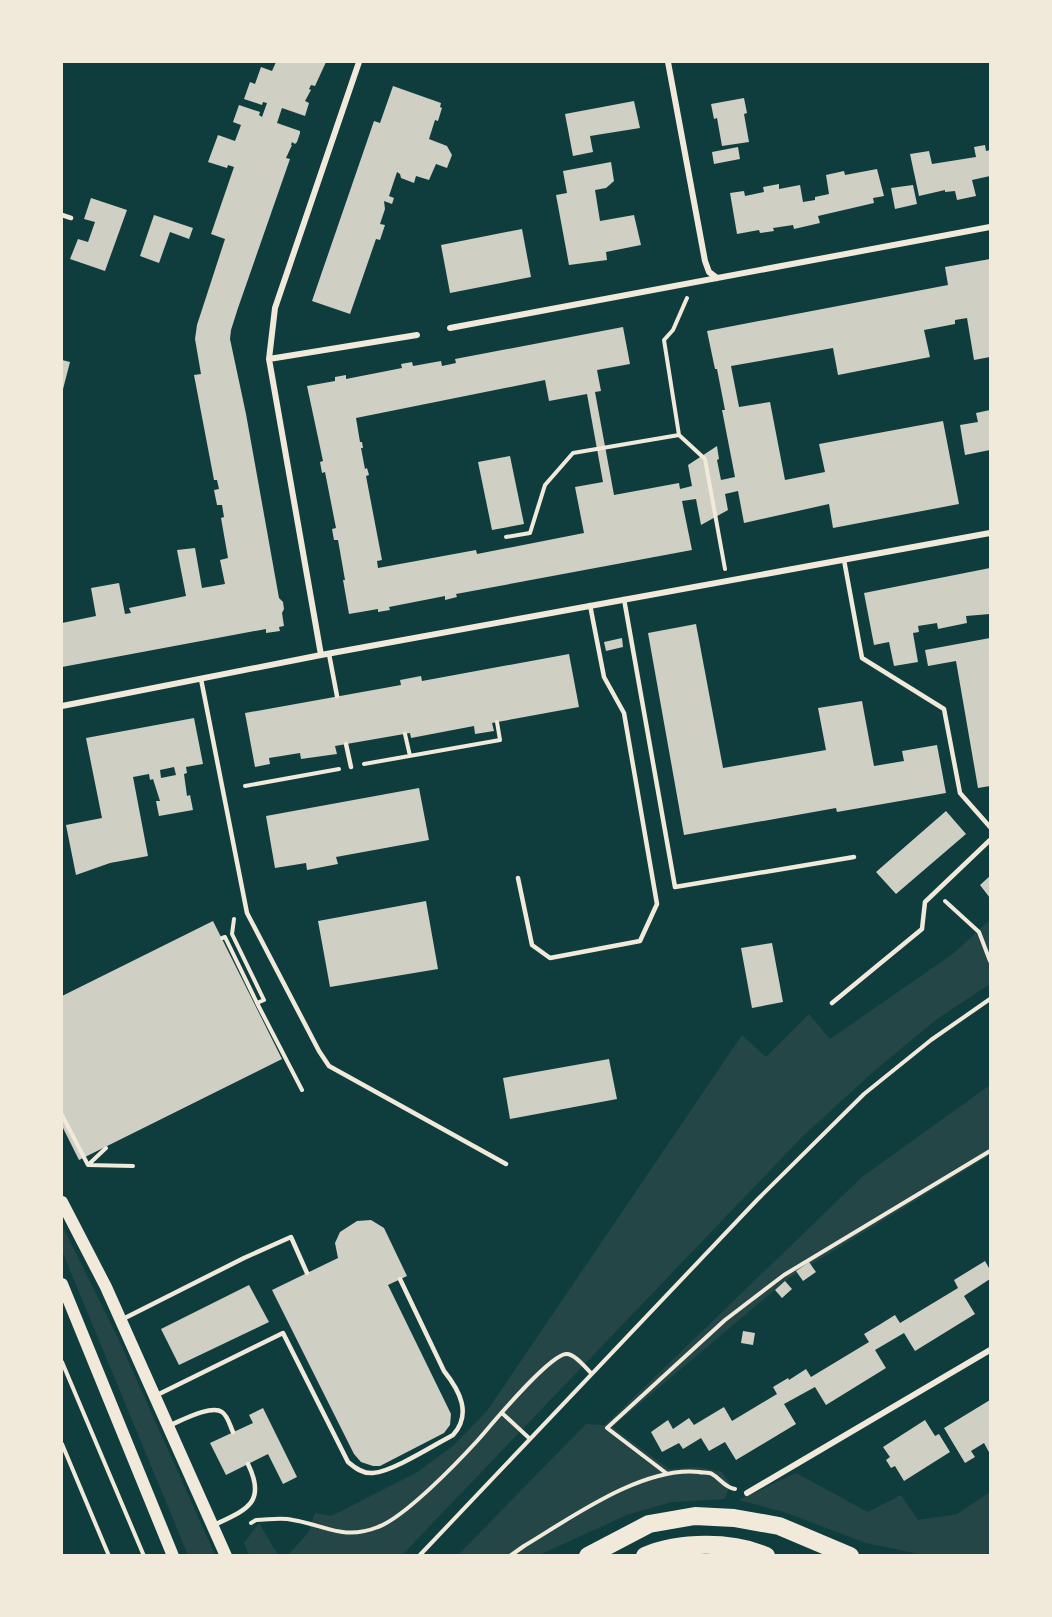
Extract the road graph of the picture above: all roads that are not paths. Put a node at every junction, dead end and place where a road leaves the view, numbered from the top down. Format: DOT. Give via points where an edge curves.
graph roads {
  1 [pos="359,62"];
  2 [pos="668,62"];
  3 [pos="62,215"];
  4 [pos="71,218"];
  5 [pos="990,227"];
  6 [pos="717,278"];
  7 [pos="450,328"];
  8 [pos="417,335"];
  9 [pos="269,358"];
  10 [pos="990,533"];
  11 [pos="844,560"];
  12 [pos="624,599"];
  13 [pos="590,605"];
  14 [pos="329,654"];
  15 [pos="321,655"];
  16 [pos="201,680"];
  17 [pos="337,696"];
  18 [pos="62,705"];
  19 [pos="346,744"];
  20 [pos="351,767"];
  21 [pos="990,827"];
  22 [pos="990,840"];
  23 [pos="854,857"];
  24 [pos="518,878"];
  25 [pos="832,1003"];
  26 [pos="506,1164"];
  27 [pos="62,1202"];
  28 [pos="307,1273"];
  29 [pos="400,1279"];
  30 [pos="62,1284"];
  31 [pos="121,1320"];
  32 [pos="990,1350"];
  33 [pos="154,1396"];
  34 [pos="168,1426"];
  35 [pos="233,1432"];
  36 [pos="248,1464"];
  37 [pos="747,1493"];
  38 [pos="212,1526"];
  39 [pos="173,1556"];
  40 [pos="226,1556"];
  41 [pos="588,1556"];
  42 [pos="645,1556"];
  43 [pos="766,1556"];
  44 [pos="850,1556"];
  1 -- 9 [label="street" via="275,308"];
  2 -- 6 [label="street" via="705,261 709,272"];
  3 -- 4 [label="lane"];
  5 -- 6 [label="street"];
  6 -- 7 [label="street"];
  8 -- 9 [label="street"];
  9 -- 15 [label="street"];
  10 -- 11 [label="street"];
  11 -- 12 [label="street"];
  11 -- 21 [label="lane" via="862,658 944,709 960,793"];
  12 -- 13 [label="street"];
  12 -- 23 [label="lane" via="675,887"];
  13 -- 14 [label="street"];
  13 -- 24 [label="lane" via="604,677 624,713 657,904 640,941 549,958 532,945"];
  14 -- 15 [label="street"];
  14 -- 17 [label="lane"];
  15 -- 16 [label="street"];
  16 -- 18 [label="street"];
  16 -- 26 [label="lane" via="247,913 319,1052 329,1066"];
  19 -- 20 [label="lane"];
  22 -- 25 [label="lane" via="925,902 922,929"];
  27 -- 31 [label="main road"];
  28 -- 31 [label="lane" via="291,1236"];
  29 -- 33 [label="lane" via="462,1400 464,1414 453,1435 384,1471 371,1473 348,1462 283,1333"];
  30 -- 39 [label="main road"];
  31 -- 33 [label="main road"];
  32 -- 37 [label="street"];
  33 -- 34 [label="main road"];
  34 -- 35 [label="lane" via="217,1409"];
  34 -- 38 [label="main road"];
  36 -- 38 [label="lane" via="256,1490 253,1502 247,1509"];
  38 -- 40 [label="main road"];
  41 -- 44 [label="highway" via="649,1524 695,1516 779,1526"];
  42 -- 43 [label="highway" via="686,1546 722,1544 752,1549"];
}
